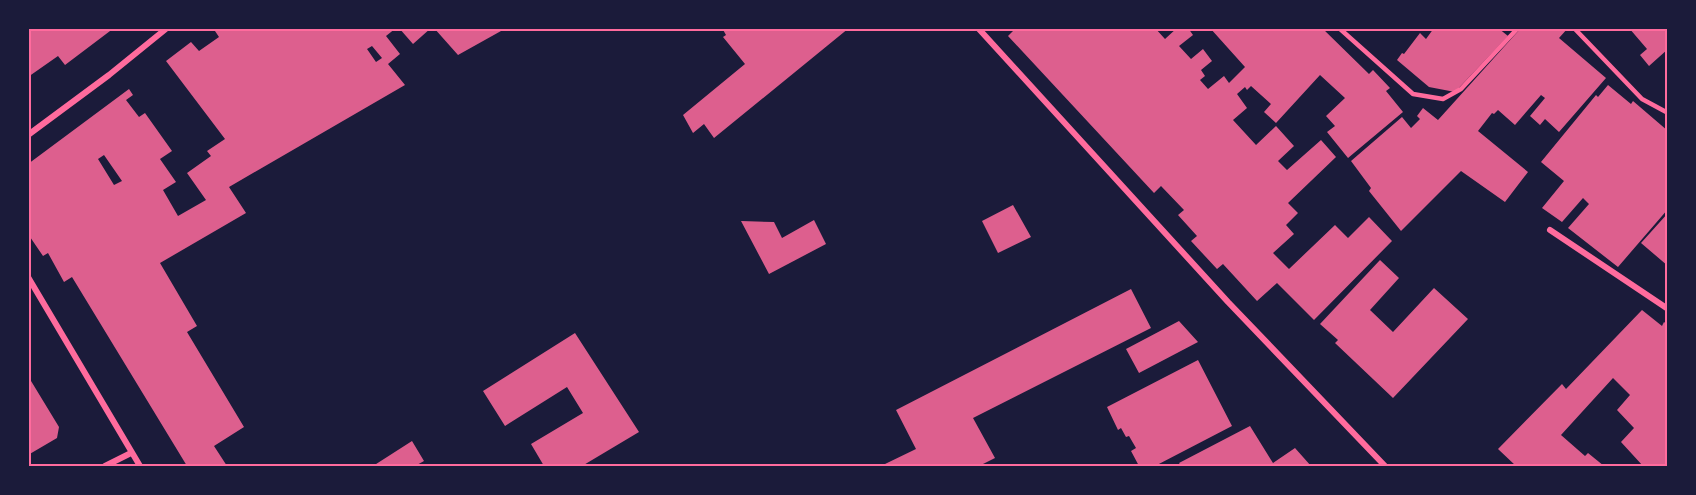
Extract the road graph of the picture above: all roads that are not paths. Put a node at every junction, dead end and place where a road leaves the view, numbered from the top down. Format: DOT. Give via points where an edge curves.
graph roads {
  1 [pos="167,28"];
  2 [pos="978,28"];
  3 [pos="1339,28"];
  4 [pos="1518,28"];
  5 [pos="1574,28"];
  6 [pos="1668,113"];
  7 [pos="28,135"];
  8 [pos="1550,230"];
  9 [pos="28,277"];
  10 [pos="1668,309"];
  11 [pos="131,453"];
  12 [pos="105,466"];
  13 [pos="140,466"];
  14 [pos="1385,466"];
  1 -- 7 [label="street"];
  2 -- 14 [label="street" via="1228,302"];
  3 -- 4 [label="lane" via="1413,94 1443,99 1461,89"];
  5 -- 6 [label="lane" via="1642,99"];
  8 -- 10 [label="street"];
  9 -- 11 [label="street"];
  11 -- 12 [label="street"];
  11 -- 13 [label="street"];
}
